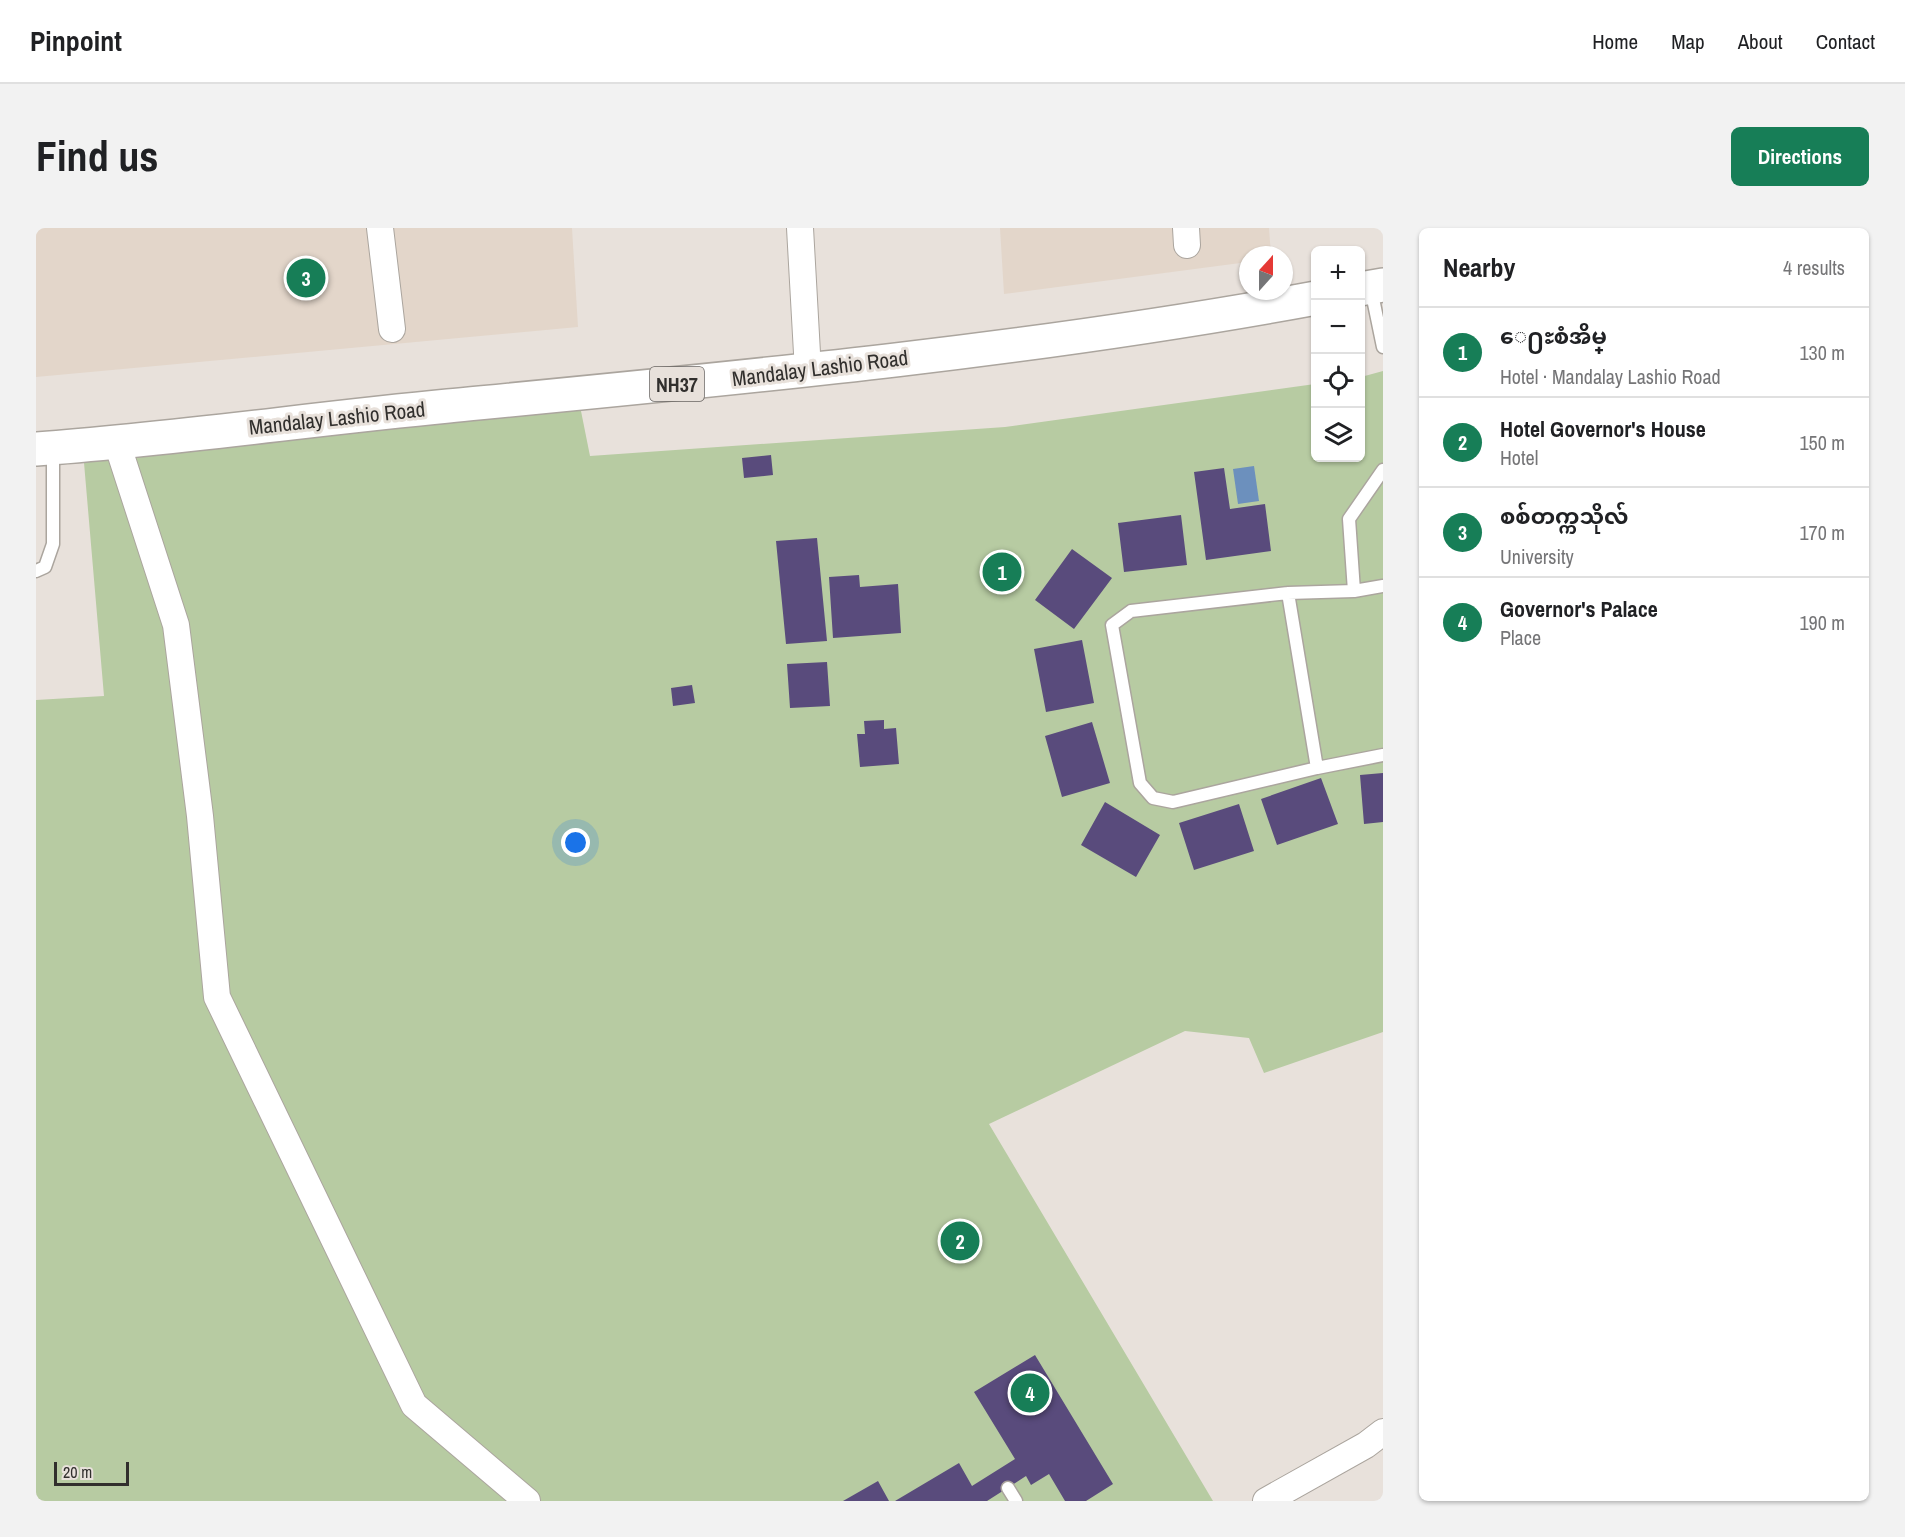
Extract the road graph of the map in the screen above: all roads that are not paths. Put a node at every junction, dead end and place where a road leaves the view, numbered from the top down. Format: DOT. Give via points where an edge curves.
graph roads {
  1 [pos="380,228"];
  2 [pos="800,228"];
  3 [pos="1372,287"];
  4 [pos="1311,299"];
  5 [pos="392,329"];
  6 [pos="1383,347"];
  7 [pos="808,371"];
  8 [pos="117,443"];
  9 [pos="45,449"];
  10 [pos="1383,470"];
  11 [pos="36,571"];
  12 [pos="1383,586"];
  13 [pos="1354,591"];
  14 [pos="1288,593"];
  15 [pos="1383,755"];
  16 [pos="1317,768"];
  17 [pos="1383,1432"];
  18 [pos="1008,1488"];
  19 [pos="527,1501"];
  20 [pos="1016,1501"];
  21 [pos="1266,1501"];
  1 -- 5 [label="street"];
  2 -- 7 [label="street"];
  3 -- 6 [label="lane"];
  4 -- 7 [label="highway, Mandalay Lashio Road / NH37" via="1214,316"];
  7 -- 8 [label="highway, Mandalay Lashio Road / NH37"];
  8 -- 9 [label="highway, Mandalay Lashio Road / NH37"];
  8 -- 19 [label="street" via="176,625 217,997 414,1405"];
  9 -- 11 [label="lane" via="53,544 45,567"];
  10 -- 13 [label="lane" via="1349,519"];
  12 -- 13 [label="lane"];
  13 -- 14 [label="lane"];
  14 -- 16 [label="lane"];
  14 -- 16 [label="lane" via="1131,611 1112,625 1140,783 1153,798 1173,802"];
  15 -- 16 [label="lane"];
  17 -- 21 [label="street"];
  18 -- 20 [label="lane"];
}
